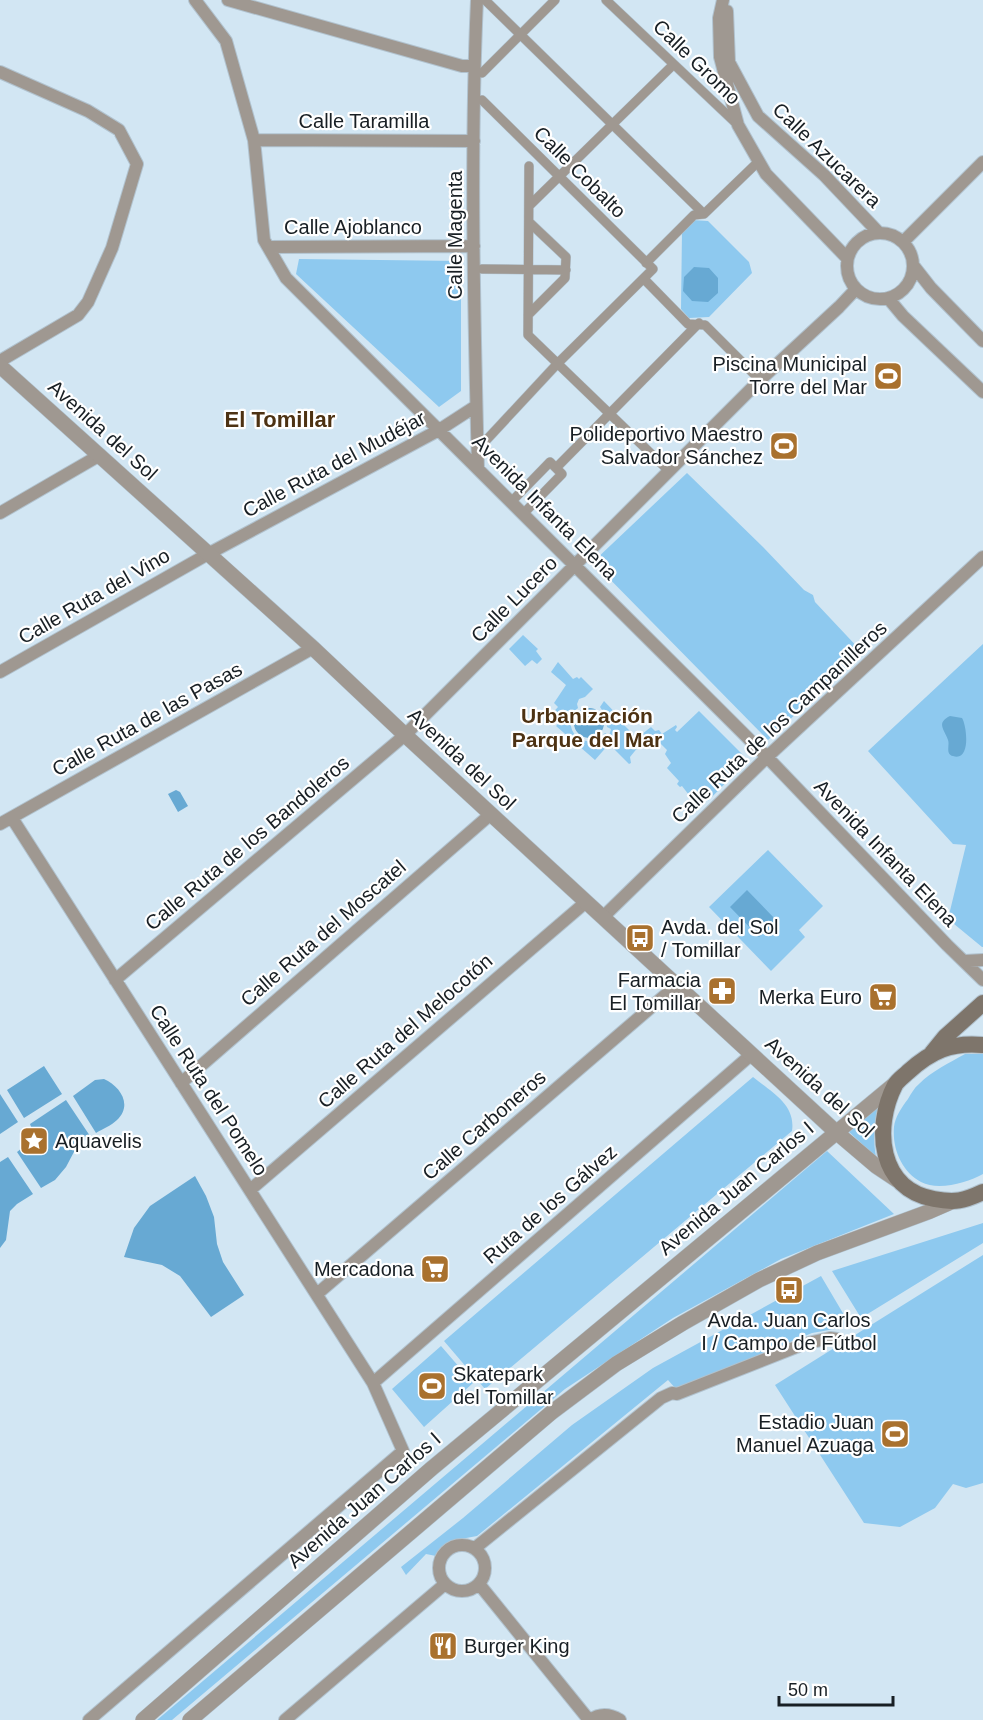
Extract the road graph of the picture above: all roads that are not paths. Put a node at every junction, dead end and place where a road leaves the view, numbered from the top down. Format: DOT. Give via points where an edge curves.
graph roads {
  1 [pos="195,0"];
  2 [pos="228,0"];
  3 [pos="477,0"];
  4 [pos="486,0"];
  5 [pos="555,0"];
  6 [pos="606,0"];
  7 [pos="724,0"];
  8 [pos="243,3"];
  9 [pos="520,34"];
  10 [pos="673,64"];
  11 [pos="478,70"];
  12 [pos="0,72"];
  13 [pos="482,100"];
  14 [pos="612,124"];
  15 [pos="738,125"];
  16 [pos="254,140"];
  17 [pos="474,141"];
  18 [pos="759,161"];
  19 [pos="983,162"];
  20 [pos="529,166"];
  21 [pos="559,176"];
  22 [pos="529,206"];
  23 [pos="704,214"];
  24 [pos="529,222"];
  25 [pos="879,233"];
  26 [pos="903,242"];
  27 [pos="474,246"];
  28 [pos="268,248"];
  29 [pos="847,258"];
  30 [pos="913,265"];
  31 [pos="650,266"];
  32 [pos="482,269"];
  33 [pos="529,270"];
  34 [pos="566,270"];
  35 [pos="644,279"];
  36 [pos="856,289"];
  37 [pos="888,298"];
  38 [pos="528,315"];
  39 [pos="699,324"];
  40 [pos="983,340"];
  41 [pos="558,363"];
  42 [pos="0,364"];
  43 [pos="760,380"];
  44 [pos="983,392"];
  45 [pos="476,406"];
  46 [pos="608,414"];
  47 [pos="439,430"];
  48 [pos="478,449"];
  49 [pos="100,455"];
  50 [pos="556,468"];
  51 [pos="478,469"];
  52 [pos="669,471"];
  53 [pos="511,502"];
  54 [pos="0,513"];
  55 [pos="523,514"];
  56 [pos="208,554"];
  57 [pos="983,557"];
  58 [pos="576,565"];
  59 [pos="313,648"];
  60 [pos="0,672"];
  61 [pos="405,735"];
  62 [pos="767,757"];
  63 [pos="490,814"];
  64 [pos="12,818"];
  65 [pos="0,824"];
  66 [pos="586,902"];
  67 [pos="603,917"];
  68 [pos="983,960"];
  69 [pos="965,961"];
  70 [pos="115,980"];
  71 [pos="983,980"];
  72 [pos="677,985"];
  73 [pos="983,1003"];
  74 [pos="983,1045"];
  75 [pos="931,1053"];
  76 [pos="752,1054"];
  77 [pos="181,1083"];
  78 [pos="896,1083"];
  79 [pos="836,1132"];
  80 [pos="897,1180"];
  81 [pos="250,1190"];
  82 [pos="983,1192"];
  83 [pos="951,1202"];
  84 [pos="317,1294"];
  85 [pos="840,1342"];
  86 [pos="373,1383"];
  87 [pos="475,1548"];
  88 [pos="445,1584"];
  89 [pos="479,1584"];
  90 [pos="89,1720"];
  91 [pos="142,1720"];
  92 [pos="189,1720"];
  93 [pos="285,1720"];
  94 [pos="589,1720"];
  95 [pos="620,1720"];
  1 -- 16 [label="street, Avenida Infanta Elena" via="226,41"];
  2 -- 8 [label="street"];
  3 -- 11 [label="street, Calle Magenta"];
  4 -- 9 [label="street"];
  5 -- 9 [label="street"];
  6 -- 10 [label="street, Calle Gromo"];
  7 -- 15 [label="street, Calle Azucarera" via="719,18 720,57"];
  7 -- 25 [label="street, Calle Azucarera" via="729,62 758,116 824,175"];
  8 -- 11 [label="street"];
  9 -- 11 [label="street"];
  9 -- 14 [label="street"];
  10 -- 14 [label="street"];
  10 -- 15 [label="street, Calle Gromo"];
  11 -- 17 [label="street, Calle Magenta"];
  12 -- 42 [label="street" via="88,111 119,130 137,164 112,248 88,302 78,315"];
  13 -- 21 [label="street, Calle Cobalto"];
  14 -- 21 [label="street"];
  14 -- 23 [label="street"];
  15 -- 18 [label="street, Calle Azucarera"];
  16 -- 17 [label="street, Calle Taramilla"];
  16 -- 28 [label="street, Avenida Infanta Elena"];
  17 -- 27 [label="street, Calle Magenta"];
  18 -- 23 [label="street"];
  18 -- 29 [label="street, Calle Azucarera" via="766,174"];
  19 -- 26 [label="street"];
  20 -- 22 [label="street"];
  21 -- 22 [label="street"];
  21 -- 31 [label="street, Calle Cobalto"];
  22 -- 24 [label="street"];
  23 -- 31 [label="street" via="694,215"];
  24 -- 33 [label="street"];
  24 -- 34 [label="street" via="566,257"];
  25 -- 26 [label="street"];
  25 -- 29 [label="street" via="859,240"];
  26 -- 30 [label="street"];
  27 -- 28 [label="street, Calle Ajoblanco"];
  27 -- 45 [label="street, Calle Magenta"];
  28 -- 47 [label="street, Avenida Infanta Elena" via="286,278"];
  29 -- 36 [label="street" via="849,278"];
  30 -- 37 [label="street" via="906,286"];
  30 -- 40 [label="street"];
  31 -- 35 [label="street"];
  32 -- 33 [label="street"];
  33 -- 34 [label="street"];
  33 -- 38 [label="street"];
  34 -- 38 [label="street" via="566,278"];
  35 -- 39 [label="street" via="688,324"];
  35 -- 41 [label="street"];
  36 -- 37 [label="street" via="877,299"];
  36 -- 43 [label="street, Calle Lucero"];
  37 -- 44 [label="street"];
  38 -- 41 [label="street" via="528,335"];
  39 -- 43 [label="street" via="705,325"];
  39 -- 46 [label="street"];
  41 -- 46 [label="street"];
  41 -- 48 [label="street"];
  42 -- 49 [label="street, Avenida del Sol"];
  43 -- 52 [label="street, Calle Lucero"];
  45 -- 47 [label="street, Calle Ruta del Mudéjar"];
  45 -- 48 [label="street, Calle Magenta"];
  46 -- 50 [label="street"];
  46 -- 52 [label="street"];
  47 -- 51 [label="street, Avenida Infanta Elena"];
  47 -- 56 [label="street, Calle Ruta del Mudéjar"];
  48 -- 51 [label="street, Calle Magenta"];
  49 -- 54 [label="street"];
  49 -- 56 [label="street, Avenida del Sol"];
  50 -- 53 [label="street" via="550,462"];
  50 -- 55 [label="street" via="562,474"];
  51 -- 53 [label="street, Avenida Infanta Elena"];
  52 -- 58 [label="street, Calle Lucero"];
  53 -- 55 [label="street, Avenida Infanta Elena"];
  55 -- 58 [label="street, Avenida Infanta Elena"];
  56 -- 59 [label="street, Avenida del Sol"];
  56 -- 60 [label="street, Calle Ruta del Vino"];
  57 -- 62 [label="street, Calle Ruta de los Campanilleros"];
  58 -- 61 [label="street, Calle Lucero"];
  58 -- 62 [label="street, Avenida Infanta Elena"];
  59 -- 61 [label="street, Avenida del Sol"];
  59 -- 64 [label="street, Calle Ruta de las Pasas"];
  61 -- 63 [label="street, Avenida del Sol"];
  61 -- 70 [label="street, Calle Ruta de los Bandoleros"];
  62 -- 67 [label="street, Calle Ruta de los Campanilleros"];
  62 -- 69 [label="street, Avenida Infanta Elena"];
  63 -- 66 [label="street, Avenida del Sol"];
  63 -- 77 [label="street, Calle Ruta del Moscatel"];
  64 -- 65 [label="street, Calle Ruta de las Pasas"];
  64 -- 70 [label="street, Calle Ruta del Pomelo"];
  66 -- 67 [label="street, Avenida del Sol"];
  66 -- 81 [label="street, Calle Ruta del Melocotón"];
  67 -- 72 [label="street, Avenida del Sol"];
  68 -- 69 [label="street"];
  69 -- 71 [label="street, Avenida Infanta Elena"];
  70 -- 77 [label="street, Calle Ruta del Pomelo"];
  72 -- 76 [label="street, Avenida del Sol"];
  72 -- 84 [label="street, Calle Carboneros"];
  73 -- 75 [label="main road"];
  74 -- 75 [label="main road"];
  75 -- 78 [label="main road"];
  76 -- 79 [label="street, Avenida del Sol"];
  76 -- 86 [label="street, Ruta de los Gálvez"];
  77 -- 81 [label="street, Calle Ruta del Pomelo"];
  78 -- 79 [label="street, Avenida Juan Carlos I"];
  78 -- 80 [label="main road" via="882,1135"];
  79 -- 80 [label="street, Avenida del Sol"];
  79 -- 91 [label="street, Avenida Juan Carlos I" via="431,1469"];
  80 -- 83 [label="main road" via="926,1197"];
  81 -- 84 [label="street, Calle Ruta del Pomelo"];
  82 -- 83 [label="main road"];
  83 -- 92 [label="street" via="816,1253 759,1280 616,1364 543,1419"];
  84 -- 86 [label="street, Calle Ruta del Pomelo"];
  85 -- 87 [label="street" via="830,1338 804,1344 661,1398"];
  86 -- 90 [label="street, Calle Ruta del Pomelo" via="403,1451"];
  87 -- 88 [label="street" via="457,1545 442,1555 439,1572"];
  87 -- 89 [label="street" via="486,1568"];
  88 -- 89 [label="street" via="460,1592"];
  88 -- 93 [label="street"];
  89 -- 94 [label="street"];
  94 -- 95 [label="street" via="608,1714"];
}
